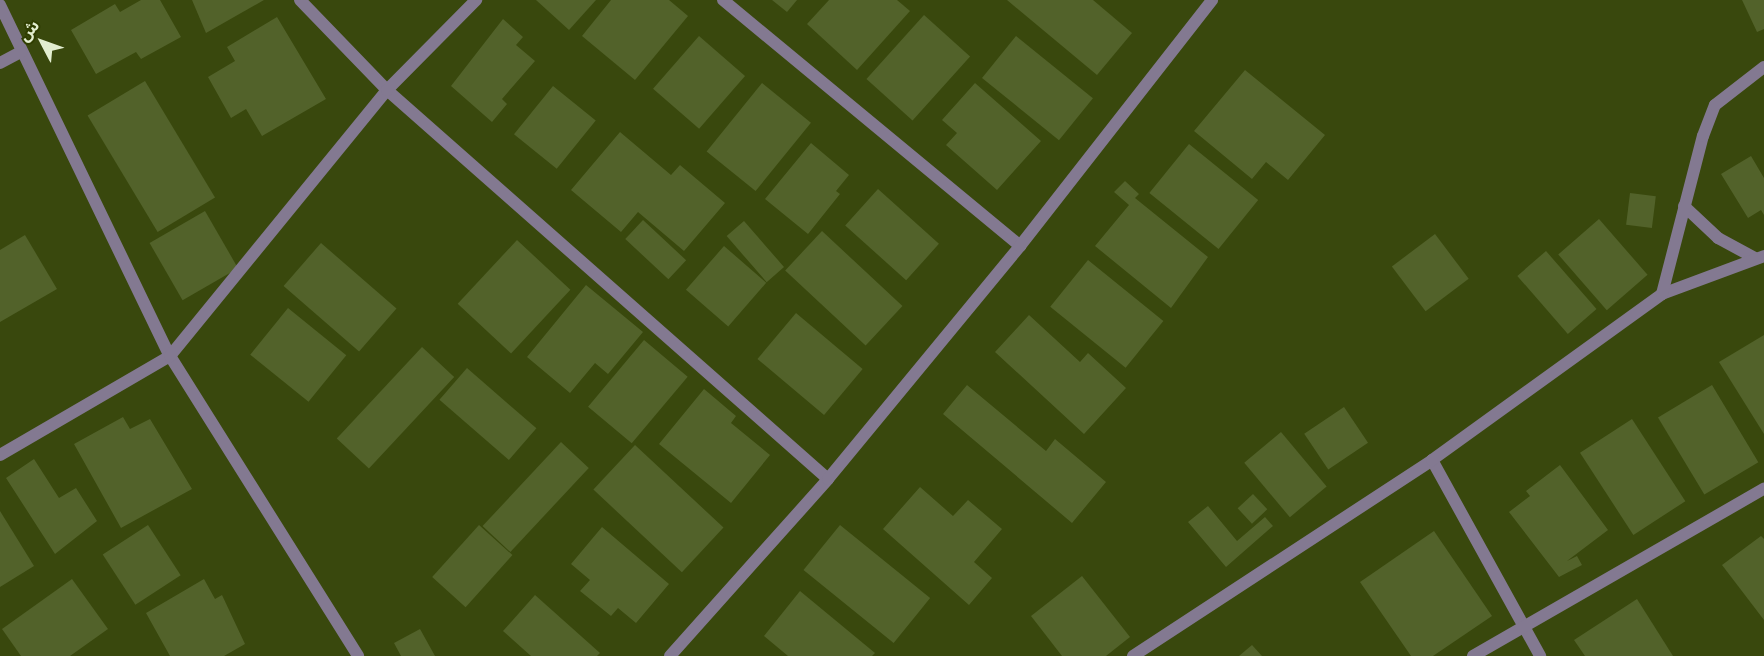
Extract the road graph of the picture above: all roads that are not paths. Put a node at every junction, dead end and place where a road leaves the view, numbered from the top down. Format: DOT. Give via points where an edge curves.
graph roads {
  1 [pos="300,0"];
  2 [pos="476,0"];
  3 [pos="723,0"];
  4 [pos="1212,0"];
  5 [pos="0,5"];
  6 [pos="21,52"];
  7 [pos="0,63"];
  8 [pos="1764,67"];
  9 [pos="387,90"];
  10 [pos="1684,206"];
  11 [pos="1020,246"];
  12 [pos="1759,257"];
  13 [pos="1662,294"];
  14 [pos="170,356"];
  15 [pos="0,455"];
  16 [pos="1432,460"];
  17 [pos="828,479"];
  18 [pos="1764,489"];
  19 [pos="1524,627"];
  20 [pos="358,656"];
  21 [pos="670,656"];
  22 [pos="1133,656"];
  23 [pos="1473,656"];
  24 [pos="1540,656"];
  1 -- 9 [label="street"];
  2 -- 9 [label="street"];
  3 -- 11 [label="street"];
  4 -- 11 [label="street"];
  5 -- 6 [label="street"];
  6 -- 7 [label="street"];
  6 -- 14 [label="street"];
  8 -- 10 [label="street" via="1715,105"];
  9 -- 14 [label="street"];
  9 -- 17 [label="street"];
  10 -- 12 [label="street" via="1718,238"];
  10 -- 13 [label="street"];
  11 -- 17 [label="street"];
  12 -- 13 [label="street"];
  13 -- 16 [label="street"];
  14 -- 15 [label="street"];
  14 -- 20 [label="street"];
  16 -- 19 [label="street"];
  16 -- 22 [label="street"];
  17 -- 21 [label="street"];
  18 -- 19 [label="street"];
  19 -- 23 [label="street"];
  19 -- 24 [label="street"];
}
